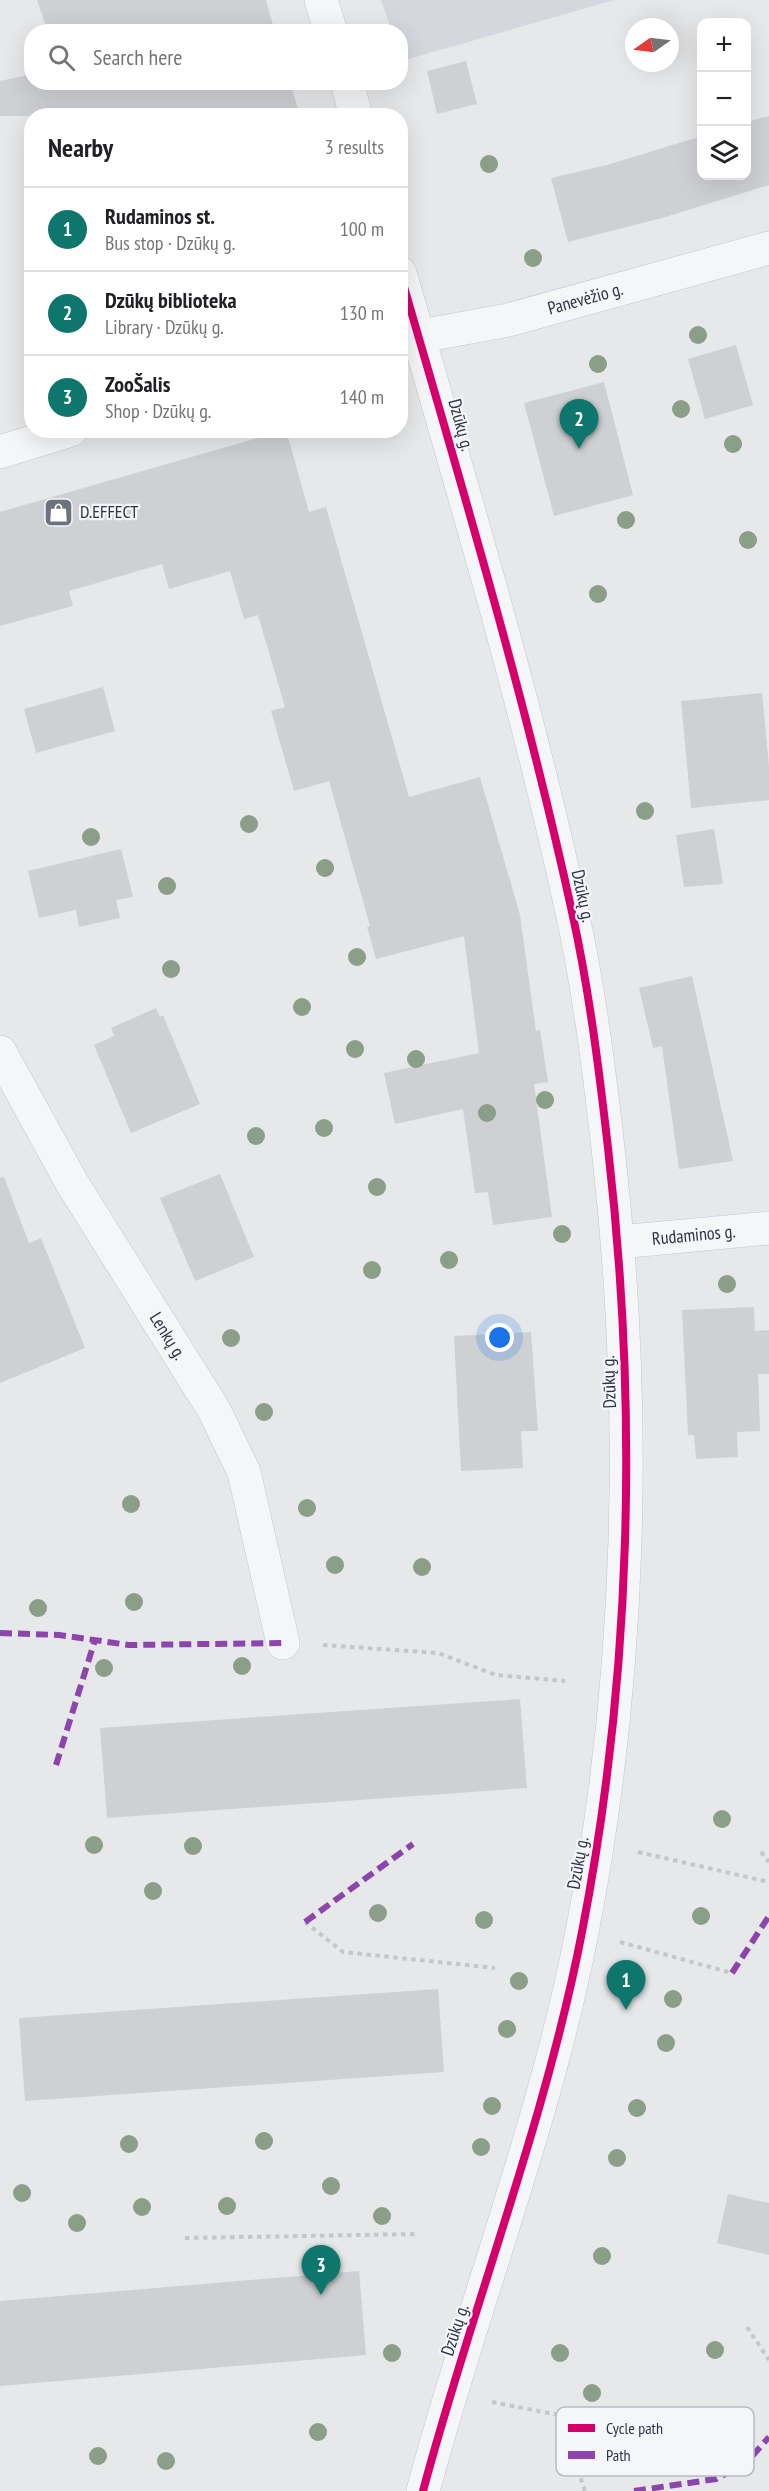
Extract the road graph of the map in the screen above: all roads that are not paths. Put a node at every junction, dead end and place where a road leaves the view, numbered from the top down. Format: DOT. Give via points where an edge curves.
graph roads {
  1 [pos="321,0"];
  2 [pos="328,24"];
  3 [pos="349,90"];
  4 [pos="354,108"];
  5 [pos="769,248"];
  6 [pos="410,338"];
  7 [pos="45,438"];
  8 [pos="0,452"];
  9 [pos="0,1052"];
  10 [pos="769,1228"];
  11 [pos="619,1242"];
  12 [pos="283,1643"];
  13 [pos="423,2491"];
  1 -- 2 [label="street"];
  3 -- 4 [label="street"];
  5 -- 6 [label="street, Panevėžio g." via="508,320"];
  6 -- 11 [label="street, Dzūkų g." via="531,738 573,916 599,1070"];
  7 -- 8 [label="street"];
  9 -- 12 [label="street, Lenkų g." via="72,1183 214,1410 244,1472"];
  10 -- 11 [label="street, Rudaminos g."];
  11 -- 13 [label="street, Dzūkų g." via="627,1449 612,1741 597,1843 582,1932 549,2073"];
}
